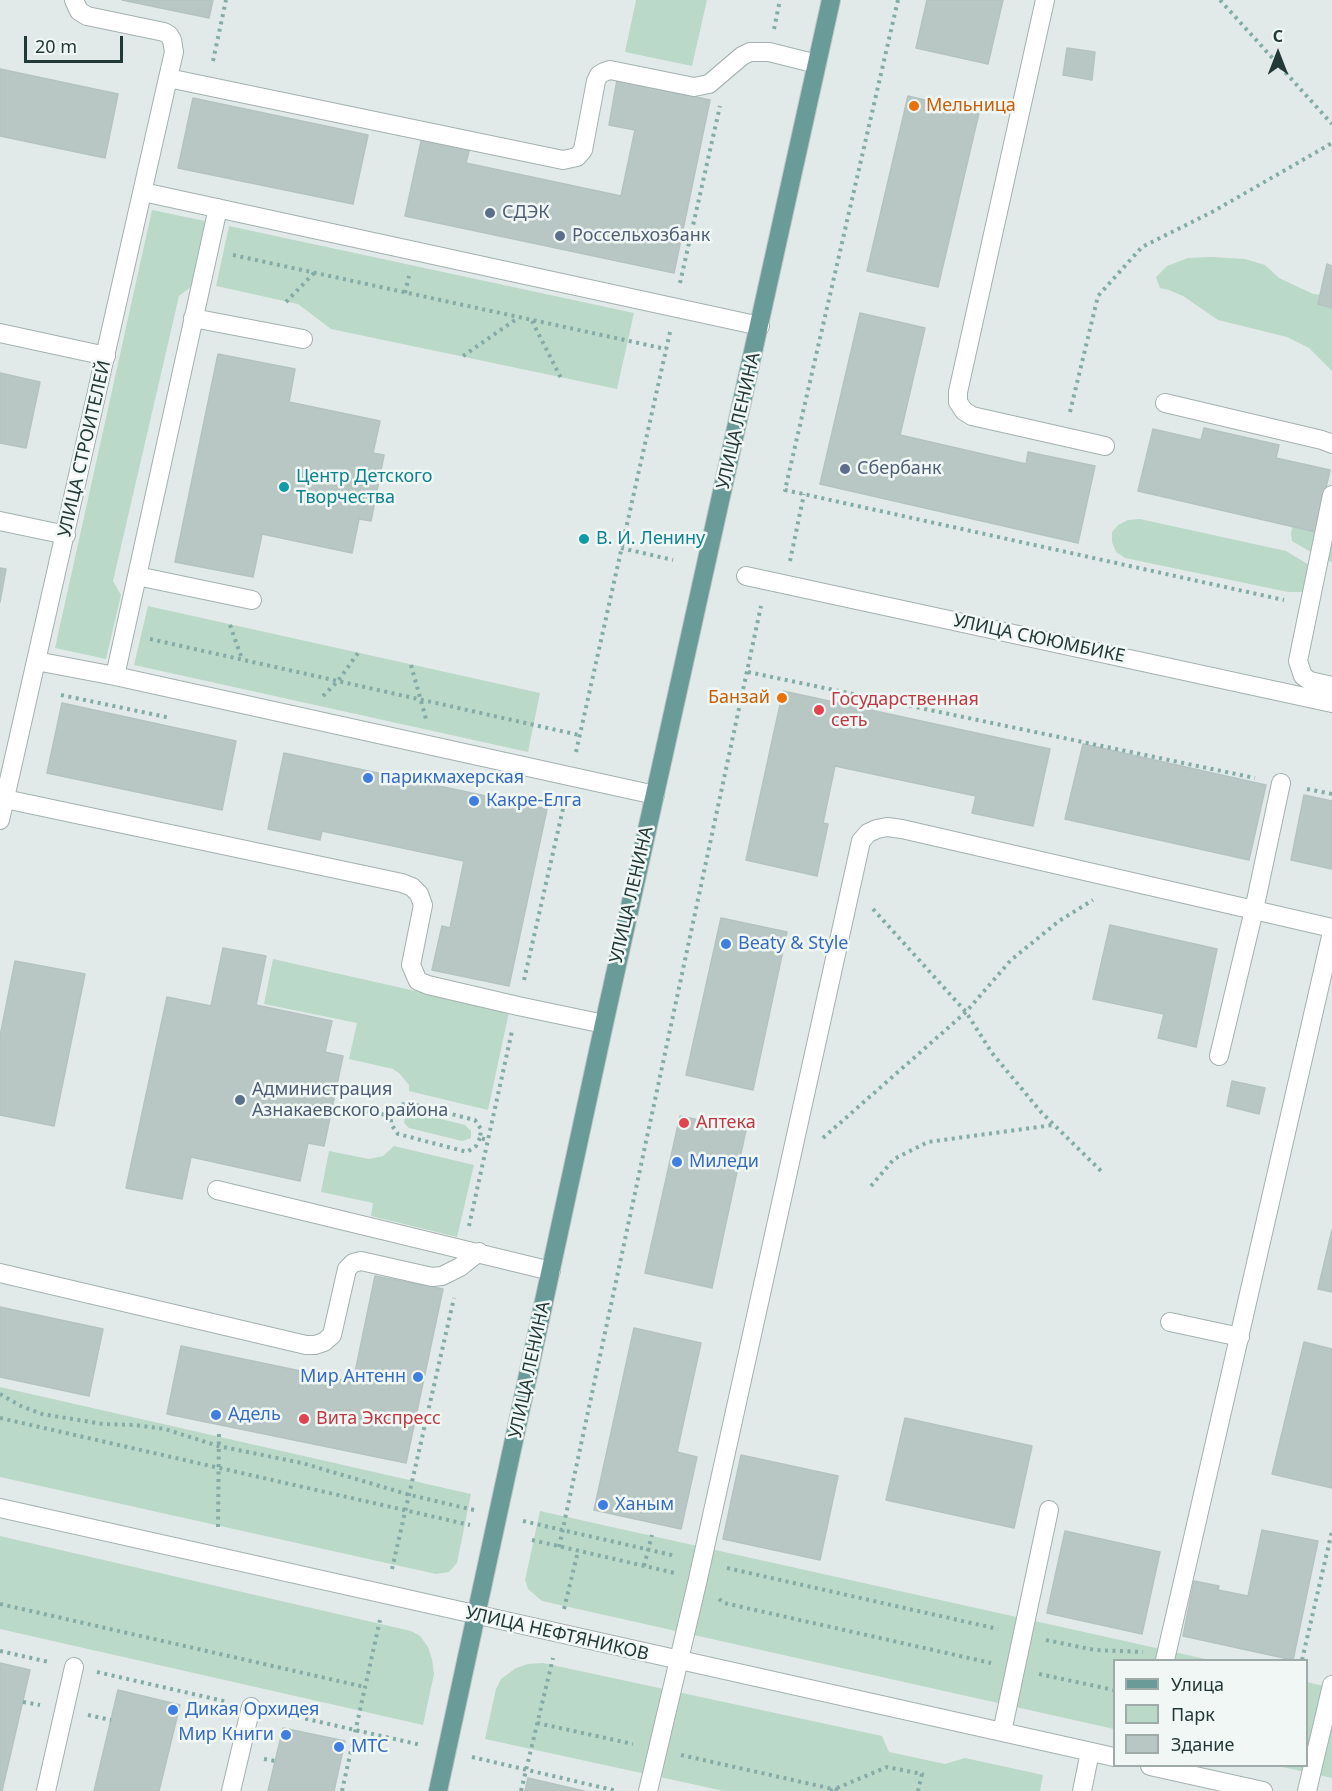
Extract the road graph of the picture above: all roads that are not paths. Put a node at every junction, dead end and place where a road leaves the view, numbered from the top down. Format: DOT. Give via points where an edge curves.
graph roads {
  1 [pos="74,0"];
  2 [pos="831,0"];
  3 [pos="1045,0"];
  4 [pos="817,64"];
  5 [pos="168,78"];
  6 [pos="143,192"];
  7 [pos="218,208"];
  8 [pos="194,318"];
  9 [pos="760,326"];
  10 [pos="0,333"];
  11 [pos="303,339"];
  12 [pos="106,356"];
  13 [pos="1165,403"];
  14 [pos="1332,444"];
  15 [pos="1105,446"];
  16 [pos="1332,495"];
  17 [pos="0,521"];
  18 [pos="66,535"];
  19 [pos="137,576"];
  20 [pos="746,576"];
  21 [pos="252,600"];
  22 [pos="36,661"];
  23 [pos="115,676"];
  24 [pos="1332,686"];
  25 [pos="1332,703"];
  26 [pos="1281,783"];
  27 [pos="655,795"];
  28 [pos="5,799"];
  29 [pos="0,820"];
  30 [pos="1254,910"];
  31 [pos="1332,930"];
  32 [pos="603,1024"];
  33 [pos="1219,1056"];
  34 [pos="217,1190"];
  35 [pos="472,1251"];
  36 [pos="551,1271"];
  37 [pos="0,1273"];
  38 [pos="1170,1322"];
  39 [pos="1240,1337"];
  40 [pos="0,1508"];
  41 [pos="1049,1510"];
  42 [pos="476,1616"];
  43 [pos="1166,1658"];
  44 [pos="678,1661"];
  45 [pos="74,1667"];
  46 [pos="1332,1684"];
  47 [pos="250,1707"];
  48 [pos="1002,1732"];
  49 [pos="1090,1752"];
  50 [pos="1113,1757"];
  51 [pos="1155,1767"];
  52 [pos="46,1791"];
  53 [pos="231,1791"];
  54 [pos="438,1791"];
  55 [pos="648,1791"];
  56 [pos="1082,1791"];
  57 [pos="1263,1791"];
  58 [pos="1307,1791"];
  1 -- 5 [label="street, УЛИЦА СТРОИТЕЛЕЙ" via="87,16 169,35 174,52"];
  2 -- 4 [label="main road, УЛИЦА ЛЕНИНА"];
  3 -- 15 [label="street" via="958,402 972,417"];
  4 -- 5 [label="street" via="759,51 742,56 709,84 694,87 604,72 596,81 583,150 569,160"];
  4 -- 9 [label="main road, УЛИЦА ЛЕНИНА"];
  5 -- 6 [label="street, УЛИЦА СТРОИТЕЛЕЙ"];
  6 -- 7 [label="street"];
  6 -- 12 [label="street, УЛИЦА СТРОИТЕЛЕЙ"];
  7 -- 8 [label="street"];
  7 -- 9 [label="street"];
  8 -- 11 [label="street"];
  8 -- 19 [label="street"];
  9 -- 27 [label="main road, УЛИЦА ЛЕНИНА"];
  10 -- 12 [label="street"];
  12 -- 18 [label="street, УЛИЦА СТРОИТЕЛЕЙ"];
  13 -- 14 [label="street"];
  16 -- 24 [label="street" via="1298,661 1303,676"];
  17 -- 18 [label="street"];
  18 -- 22 [label="street, УЛИЦА СТРОИТЕЛЕЙ"];
  19 -- 21 [label="street"];
  19 -- 23 [label="street"];
  20 -- 25 [label="street, УЛИЦА СЮЮМБИКЕ"];
  22 -- 23 [label="street"];
  22 -- 28 [label="street, УЛИЦА СТРОИТЕЛЕЙ"];
  23 -- 27 [label="street"];
  26 -- 30 [label="street"];
  27 -- 32 [label="main road, УЛИЦА ЛЕНИНА"];
  28 -- 29 [label="street, УЛИЦА СТРОИТЕЛЕЙ"];
  28 -- 32 [label="street" via="402,883 419,894 423,905 411,965 418,981"];
  30 -- 31 [label="street"];
  30 -- 33 [label="street"];
  30 -- 44 [label="street" via="887,827 868,833 861,841"];
  31 -- 39 [label="street"];
  32 -- 36 [label="main road, УЛИЦА ЛЕНИНА"];
  34 -- 35 [label="street"];
  35 -- 36 [label="street"];
  35 -- 37 [label="street" via="460,1267 442,1276 361,1261 353,1263 347,1269 332,1335 315,1345"];
  36 -- 42 [label="main road, УЛИЦА ЛЕНИНА"];
  38 -- 39 [label="street"];
  39 -- 43 [label="street"];
  40 -- 42 [label="street, УЛИЦА НЕФТЯНИКОВ"];
  41 -- 48 [label="street"];
  42 -- 44 [label="street, УЛИЦА НЕФТЯНИКОВ"];
  42 -- 54 [label="main road, УЛИЦА ЛЕНИНА"];
  44 -- 48 [label="street, УЛИЦА НЕФТЯНИКОВ"];
  44 -- 55 [label="street"];
  45 -- 52 [label="street"];
  46 -- 58 [label="street"];
  47 -- 53 [label="street"];
  48 -- 49 [label="street, УЛИЦА НЕФТЯНИКОВ"];
  49 -- 50 [label="street, УЛИЦА НЕФТЯНИКОВ"];
  49 -- 56 [label="street"];
  51 -- 57 [label="street"];
}
